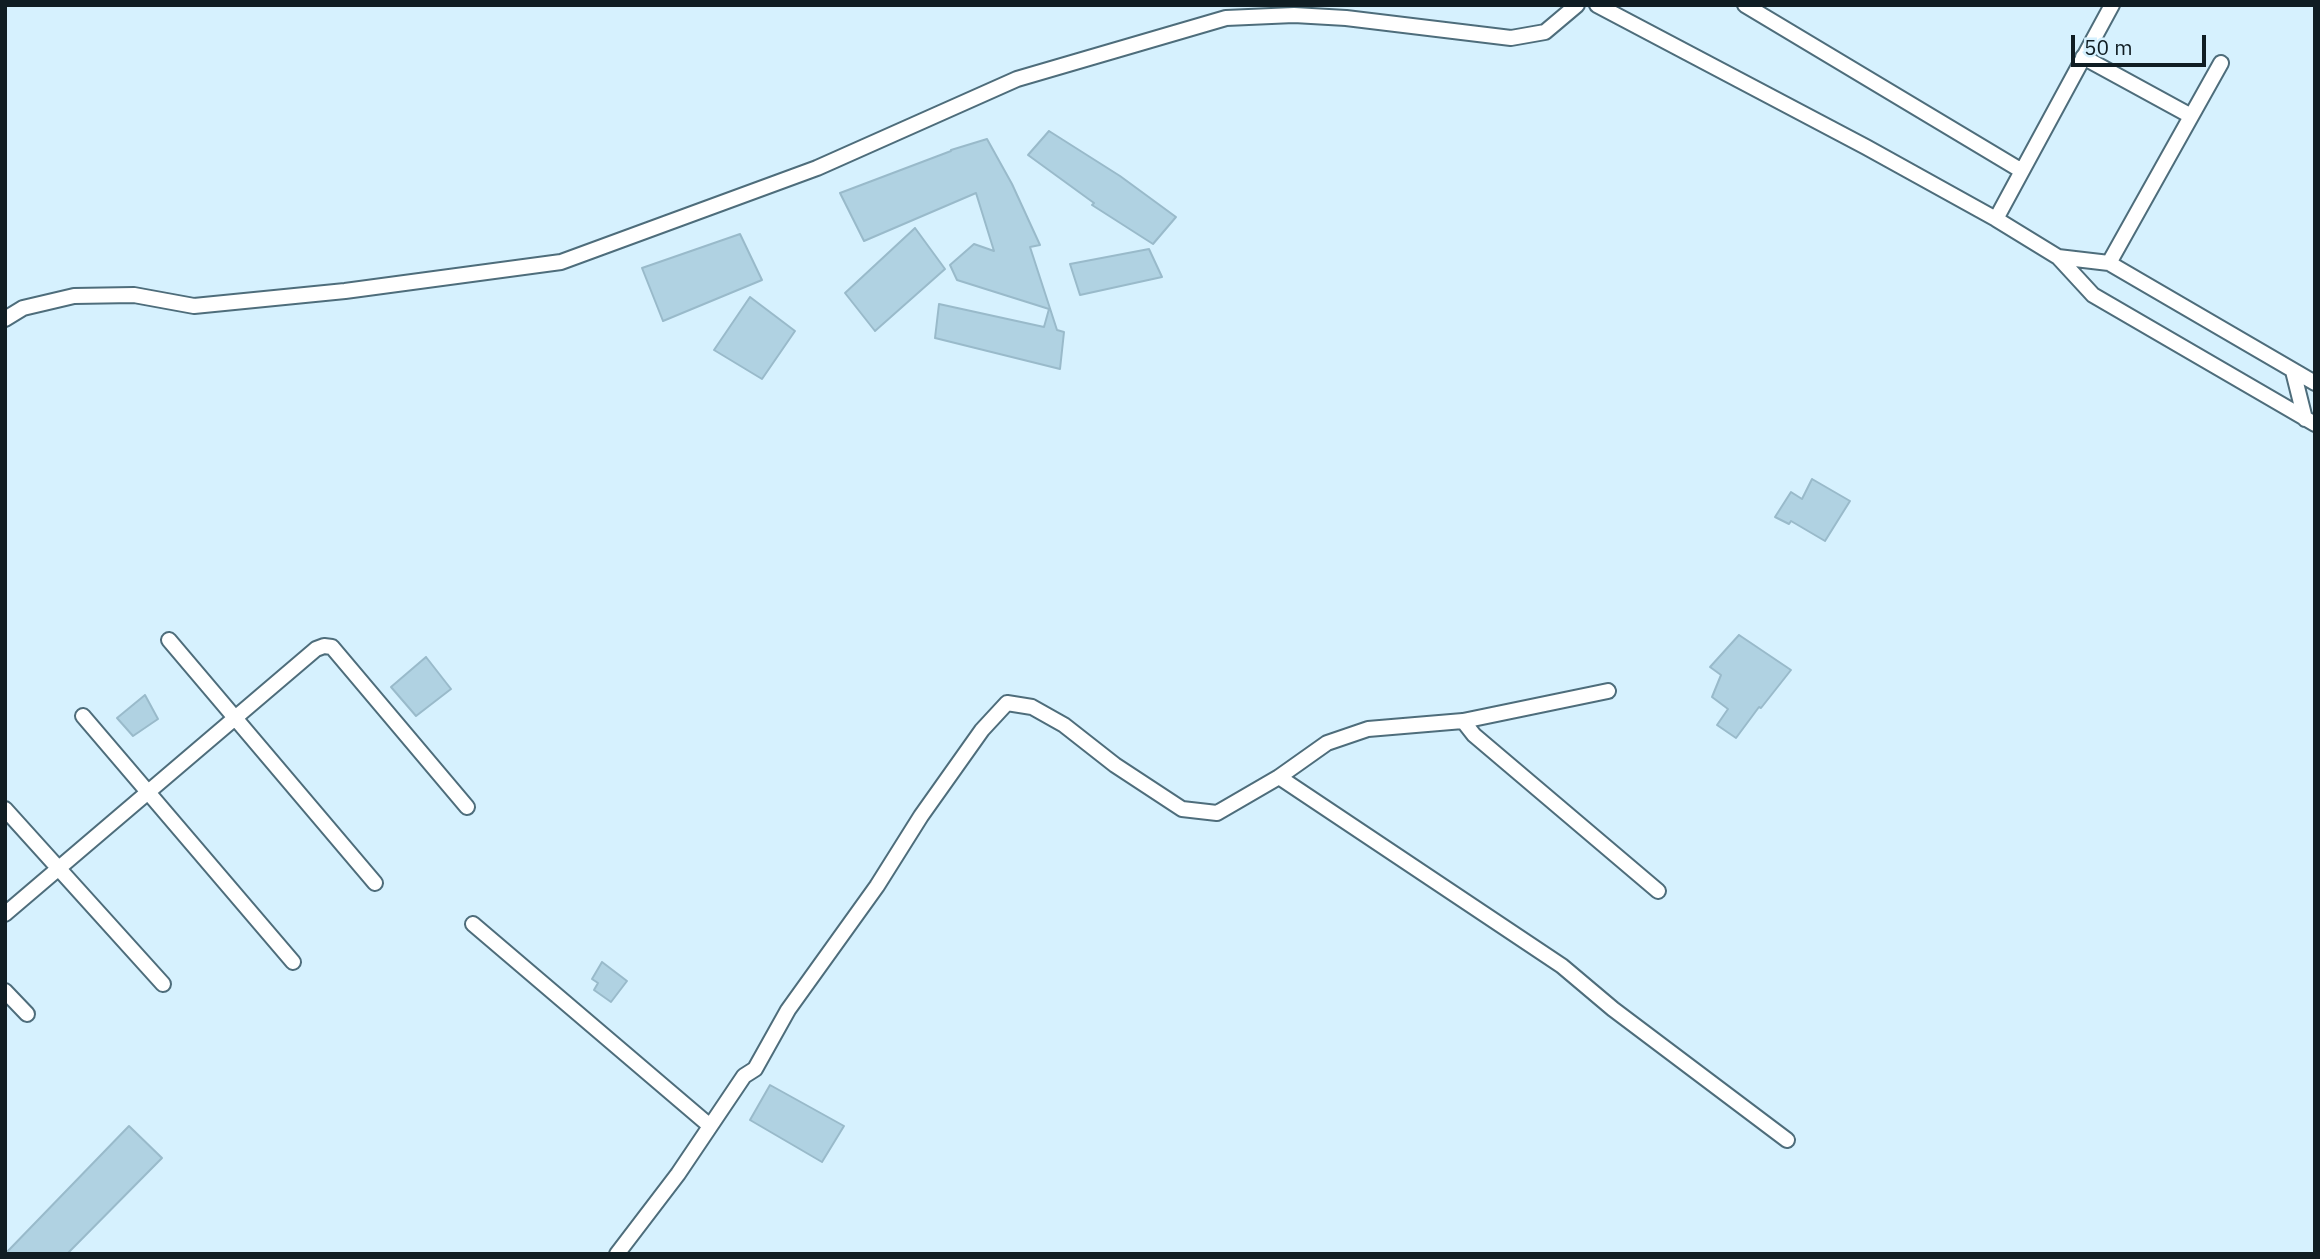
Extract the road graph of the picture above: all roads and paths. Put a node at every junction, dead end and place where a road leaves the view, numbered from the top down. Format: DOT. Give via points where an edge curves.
graph roads {
  1 [pos="1577,5"];
  2 [pos="1597,5"];
  3 [pos="1745,5"];
  4 [pos="2112,5"];
  5 [pos="2083,57"];
  6 [pos="2221,62"];
  7 [pos="2191,116"];
  8 [pos="2022,171"];
  9 [pos="1996,219"];
  10 [pos="2058,257"];
  11 [pos="2109,263"];
  12 [pos="5,319"];
  13 [pos="2293,371"];
  14 [pos="2315,383"];
  15 [pos="2310,421"];
  16 [pos="169,640"];
  17 [pos="1608,691"];
  18 [pos="83,716"];
  19 [pos="236,717"];
  20 [pos="1463,720"];
  21 [pos="1279,777"];
  22 [pos="147,793"];
  23 [pos="467,807"];
  24 [pos="5,809"];
  25 [pos="59,869"];
  26 [pos="375,883"];
  27 [pos="1658,891"];
  28 [pos="5,914"];
  29 [pos="473,924"];
  30 [pos="293,962"];
  31 [pos="163,984"];
  32 [pos="5,991"];
  33 [pos="26,1014"];
  34 [pos="710,1126"];
  35 [pos="1787,1140"];
  36 [pos="617,1254"];
  1 -- 12 [label="street" via="1545,32 1511,38 1346,18 1226,18 1017,79 817,168 561,262 194,306 134,295 74,296 23,308"];
  2 -- 9 [label="street"];
  3 -- 8 [label="street"];
  4 -- 5 [label="street"];
  5 -- 7 [label="street"];
  5 -- 8 [label="street"];
  6 -- 7 [label="street"];
  7 -- 11 [label="street"];
  8 -- 9 [label="street"];
  9 -- 10 [label="street"];
  10 -- 11 [label="street"];
  10 -- 15 [label="street" via="2093,295"];
  11 -- 13 [label="street"];
  13 -- 14 [label="street"];
  13 -- 15 [label="street"];
  16 -- 19 [label="street"];
  17 -- 20 [label="street"];
  18 -- 22 [label="street"];
  19 -- 22 [label="street"];
  19 -- 23 [label="street" via="316,649 332,647"];
  19 -- 26 [label="street"];
  20 -- 21 [label="street" via="1368,729 1327,743"];
  20 -- 27 [label="street" via="1474,735"];
  21 -- 34 [label="street" via="1217,813 1182,809 1064,725 1032,707 1007,703 982,730 921,816 788,1010 755,1069 744,1076"];
  21 -- 35 [label="street" via="1562,966"];
  22 -- 25 [label="street"];
  22 -- 30 [label="street"];
  24 -- 25 [label="street"];
  25 -- 28 [label="street"];
  25 -- 31 [label="street"];
  29 -- 34 [label="street"];
  32 -- 33 [label="street"];
  34 -- 36 [label="street"];
}
